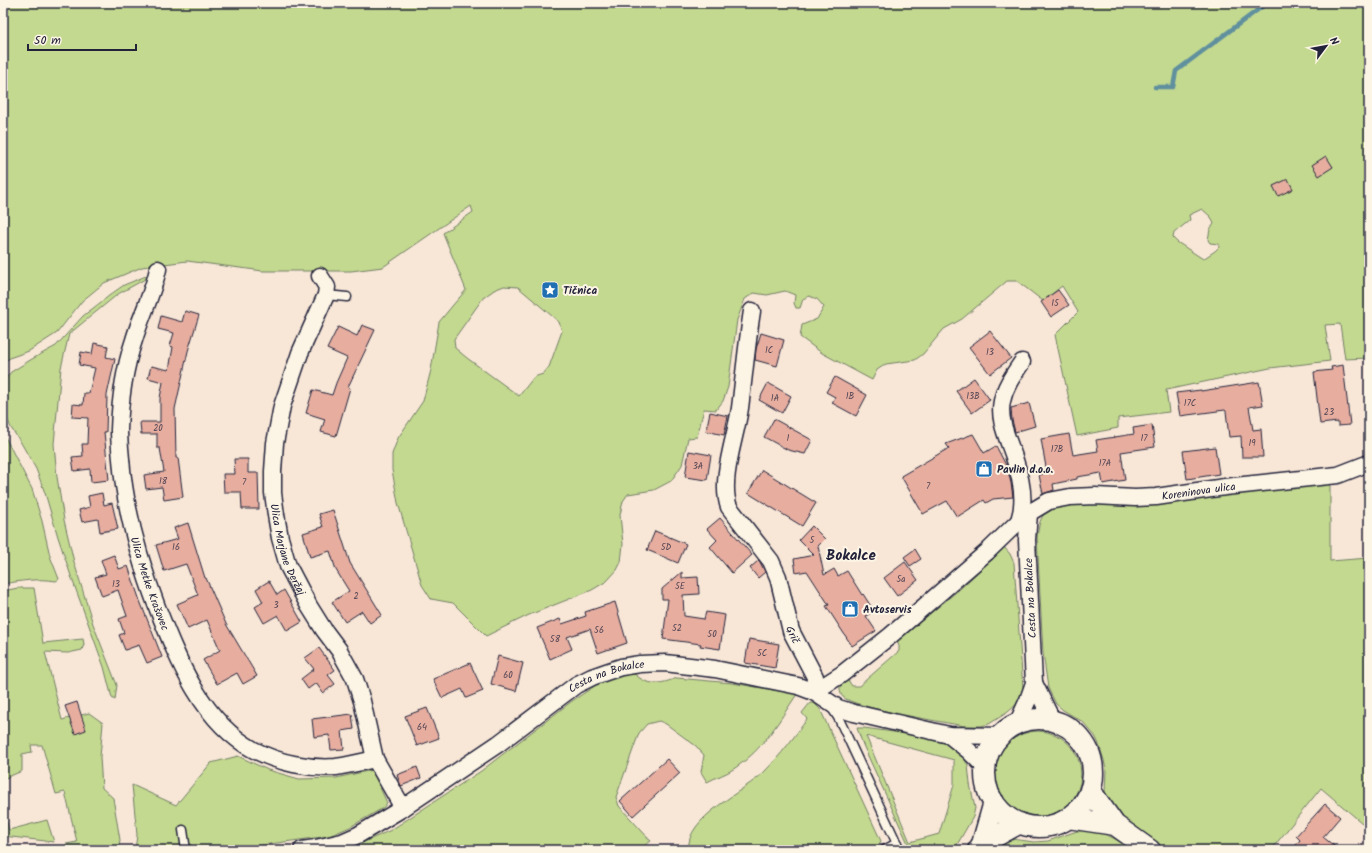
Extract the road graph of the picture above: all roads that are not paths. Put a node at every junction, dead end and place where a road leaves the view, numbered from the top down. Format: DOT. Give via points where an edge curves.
graph roads {
  1 [pos="158,269"];
  2 [pos="320,276"];
  3 [pos="326,295"];
  4 [pos="347,297"];
  5 [pos="752,311"];
  6 [pos="1022,362"];
  7 [pos="1369,463"];
  8 [pos="1024,517"];
  9 [pos="1034,683"];
  10 [pos="820,697"];
  11 [pos="1053,722"];
  12 [pos="1017,724"];
  13 [pos="949,735"];
  14 [pos="1000,736"];
  15 [pos="375,759"];
  16 [pos="986,768"];
  17 [pos="1090,790"];
  18 [pos="994,802"];
  19 [pos="403,808"];
  20 [pos="1068,818"];
  21 [pos="1020,823"];
  22 [pos="1115,825"];
  23 [pos="183,830"];
  24 [pos="899,847"];
  25 [pos="980,847"];
  26 [pos="186,850"];
  27 [pos="302,850"];
  28 [pos="884,850"];
  29 [pos="1150,850"];
  1 -- 15 [label="street, Ulica Metke Krašovec" via="133,341 125,375 119,430 122,476 131,526 148,582 175,652 212,715 236,739 254,750 270,757 307,766 337,767"];
  2 -- 3 [label="street" via="327,287"];
  3 -- 4 [label="lane"];
  3 -- 15 [label="street, Ulica Marjane Deržaj" via="300,352 282,406 275,443 273,493 280,538 288,566 309,606 355,679"];
  5 -- 10 [label="street, Grič" via="740,408 728,463 726,500 776,571 791,631 815,677"];
  6 -- 8 [label="street, Cesta na Bokalce" via="1008,383 1002,401 1001,416 1019,474"];
  7 -- 8 [label="street, Koreninova ulica" via="1338,475 1156,497 1070,497 1049,501"];
  8 -- 9 [label="street, Cesta na Bokalce"];
  8 -- 10 [label="street" via="890,636 842,674"];
  9 -- 11 [label="street, Cesta na Bokalce"];
  9 -- 12 [label="street, Cesta na Bokalce"];
  10 -- 13 [label="street, Cesta na Bokalce" via="838,708 854,713"];
  10 -- 19 [label="street, Cesta na Bokalce" via="798,686 715,669 665,663 621,667 576,685 498,744"];
  10 -- 24 [label="lane" via="839,719"];
  11 -- 12 [label="street" via="1035,720"];
  11 -- 17 [label="street" via="1072,732 1086,748 1092,769"];
  12 -- 14 [label="street"];
  13 -- 14 [label="street, Cesta na Bokalce"];
  13 -- 16 [label="street, Cesta na Bokalce" via="969,750"];
  14 -- 16 [label="street" via="989,754"];
  15 -- 19 [label="street, Ulica Marjane Deržaj"];
  16 -- 18 [label="street" via="986,782"];
  17 -- 20 [label="street" via="1081,806"];
  17 -- 22 [label="street"];
  18 -- 21 [label="street" via="1008,817"];
  18 -- 25 [label="street"];
  19 -- 27 [label="street, Cesta na Bokalce" via="342,842"];
  20 -- 21 [label="street" via="1041,827"];
  20 -- 22 [label="street"];
  21 -- 25 [label="street"];
  22 -- 29 [label="street"];
  23 -- 26 [label="lane"];
  24 -- 28 [label="lane"];
}
